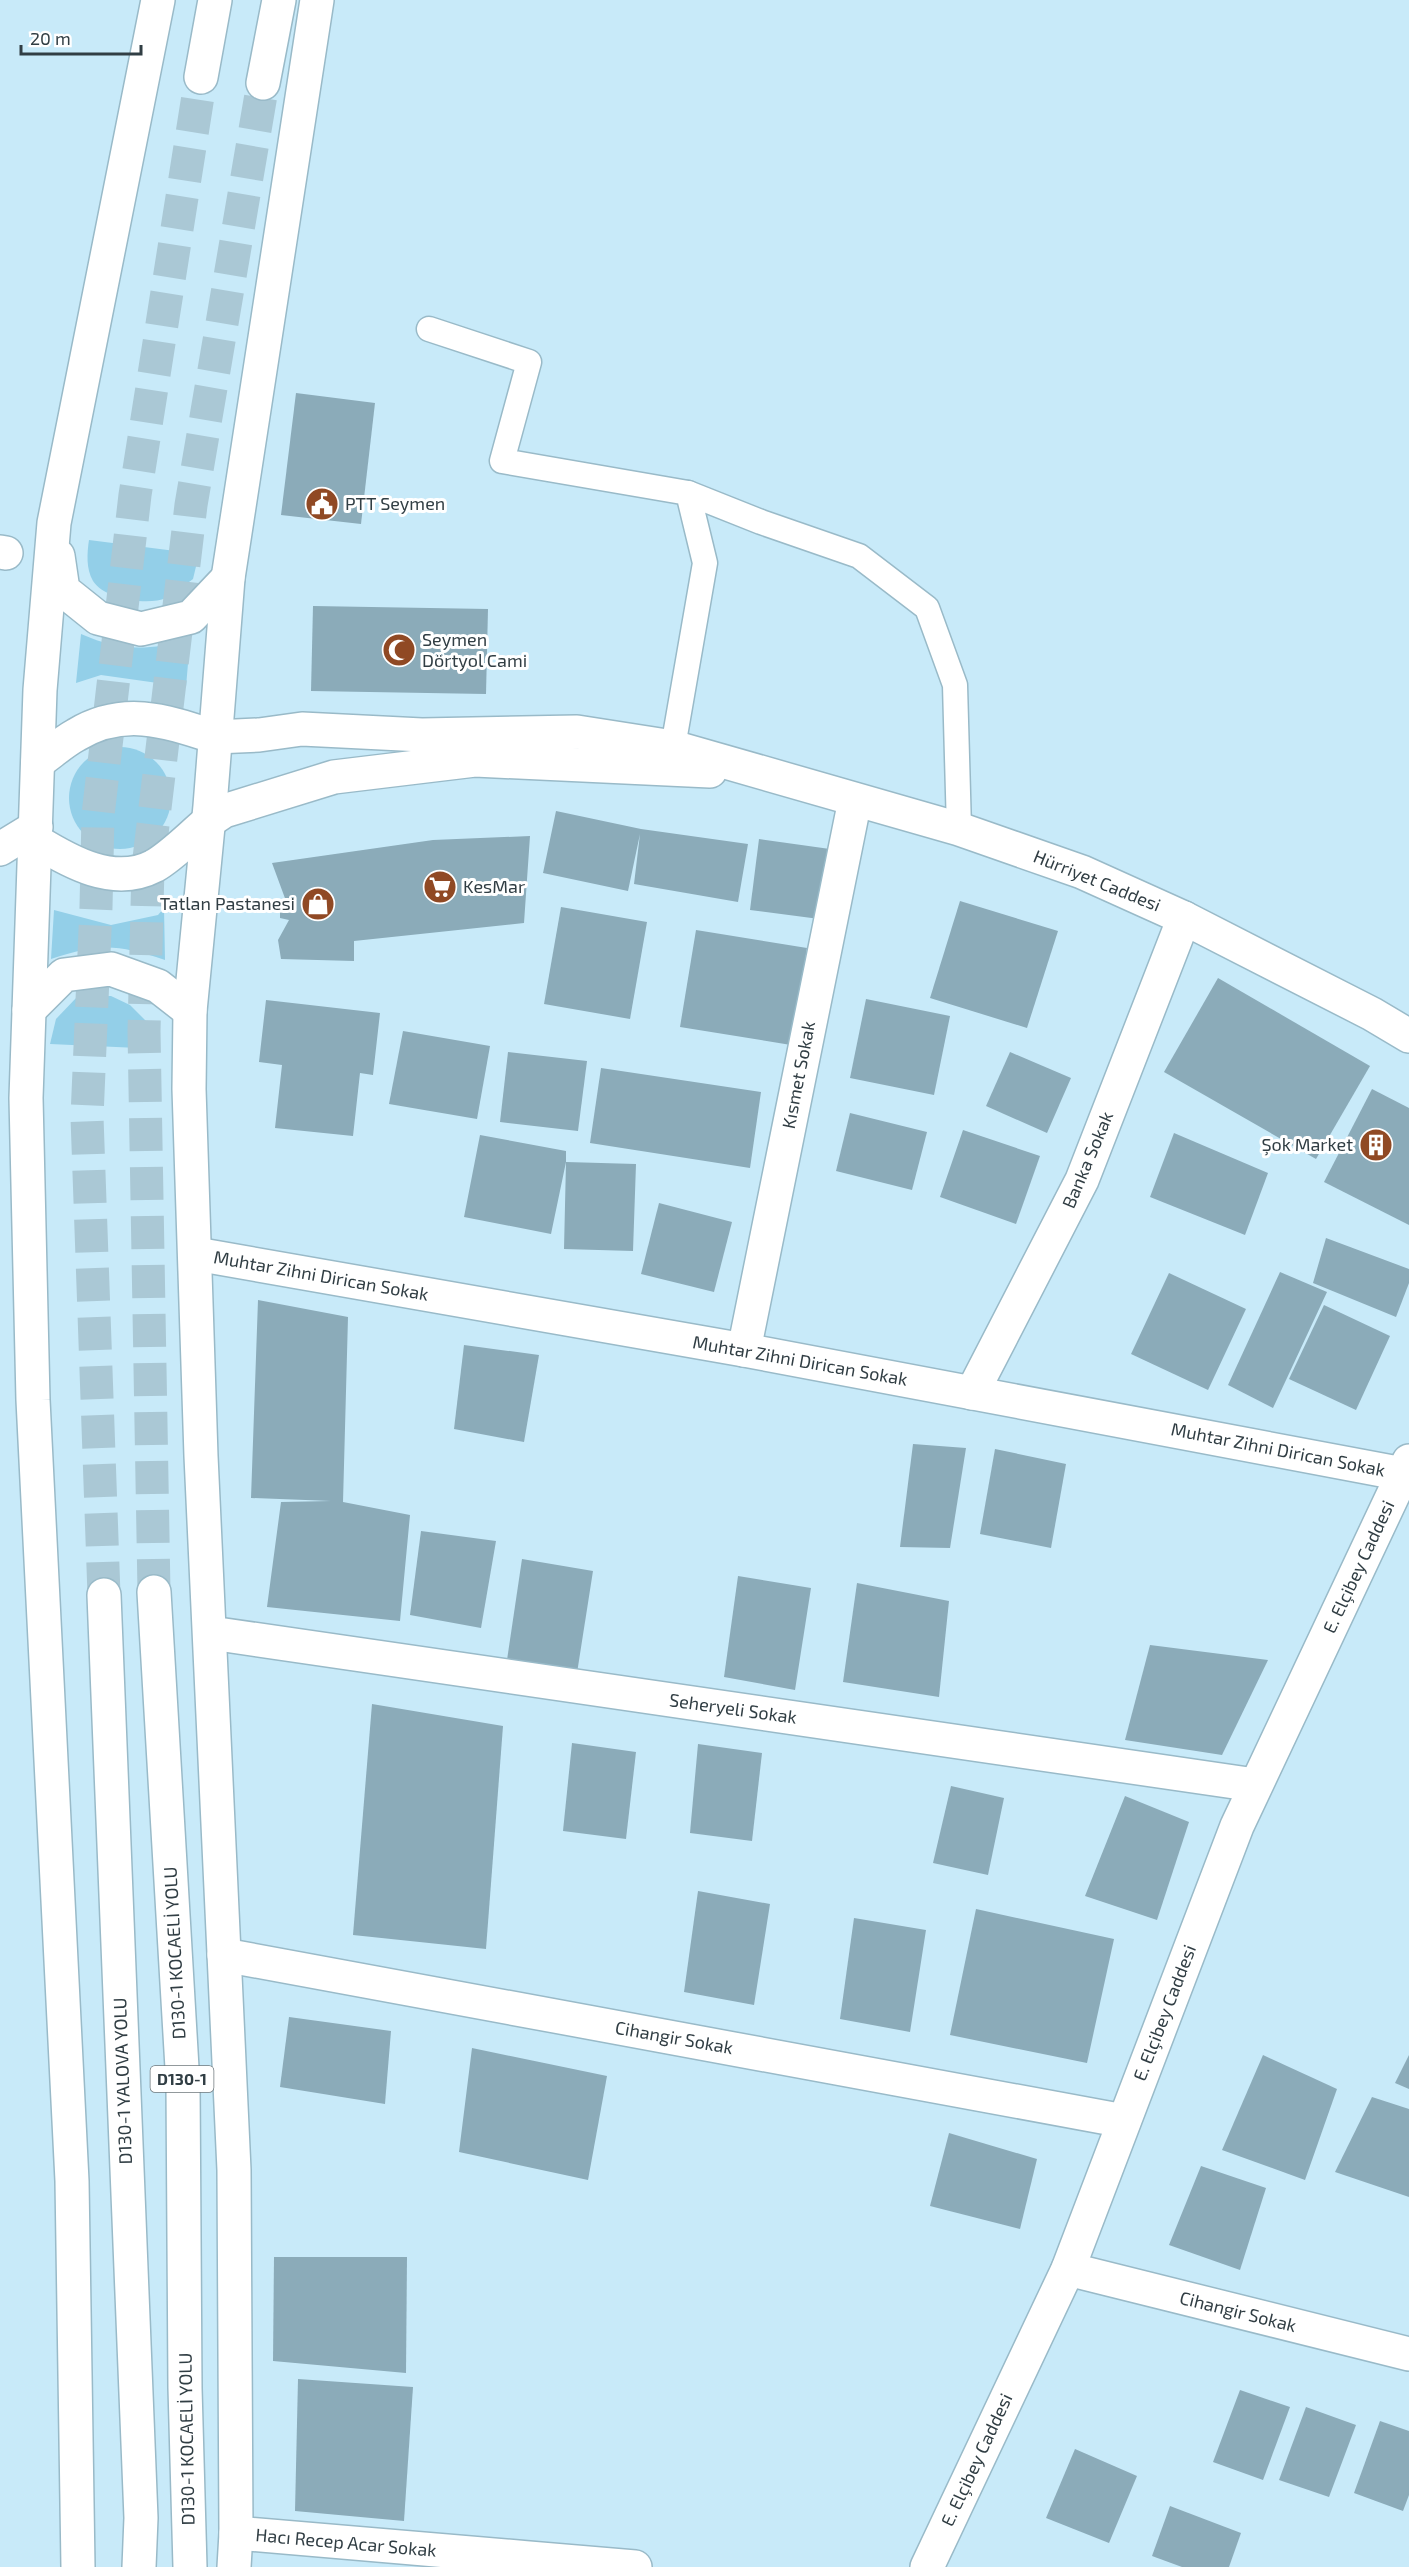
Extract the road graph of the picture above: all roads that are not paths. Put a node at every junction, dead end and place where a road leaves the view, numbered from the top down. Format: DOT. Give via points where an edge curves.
graph roads {
  1 [pos="158,0"];
  2 [pos="215,0"];
  3 [pos="279,0"];
  4 [pos="316,0"];
  5 [pos="201,77"];
  6 [pos="263,83"];
  7 [pos="429,329"];
  8 [pos="688,493"];
  9 [pos="54,523"];
  10 [pos="228,578"];
  11 [pos="215,737"];
  12 [pos="673,747"];
  13 [pos="38,762"];
  14 [pos="765,774"];
  15 [pos="855,801"];
  16 [pos="209,821"];
  17 [pos="959,829"];
  18 [pos="36,834"];
  19 [pos="0,849"];
  20 [pos="1184,918"];
  21 [pos="29,1010"];
  22 [pos="190,1011"];
  23 [pos="1409,1036"];
  24 [pos="196,1254"];
  25 [pos="744,1350"];
  26 [pos="972,1393"];
  27 [pos="1406,1467"];
  28 [pos="154,1592"];
  29 [pos="105,1595"];
  30 [pos="211,1633"];
  31 [pos="1256,1785"];
  32 [pos="224,1955"];
  33 [pos="1124,2121"];
  34 [pos="1068,2269"];
  35 [pos="1409,2354"];
  36 [pos="236,2533"];
  37 [pos="78,2567"];
  38 [pos="139,2567"];
  39 [pos="190,2567"];
  40 [pos="234,2567"];
  41 [pos="635,2567"];
  42 [pos="927,2567"];
  1 -- 9 [label="main road"];
  2 -- 5 [label="main road"];
  3 -- 6 [label="main road"];
  4 -- 10 [label="main road"];
  7 -- 8 [label="lane" via="529,362 502,461"];
  8 -- 12 [label="lane" via="705,563"];
  8 -- 17 [label="lane" via="859,556 927,608 955,684"];
  9 -- 10 [label="main road" via="63,590 98,618 141,629 191,617"];
  9 -- 13 [label="main road"];
  10 -- 11 [label="main road"];
  11 -- 12 [label="main road" via="302,729 422,735 577,732"];
  11 -- 13 [label="main road" via="177,724 123,717 76,735"];
  11 -- 16 [label="main road"];
  12 -- 14 [label="main road"];
  13 -- 18 [label="main road"];
  14 -- 15 [label="main road, Hürriyet Caddesi"];
  14 -- 16 [label="main road" via="476,760 334,777 224,811"];
  15 -- 17 [label="main road, Hürriyet Caddesi"];
  15 -- 25 [label="main road, Kısmet Sokak"];
  16 -- 18 [label="main road" via="155,866 135,873 92,870 63,858"];
  16 -- 22 [label="main road"];
  17 -- 20 [label="main road, Hürriyet Caddesi" via="1082,872"];
  18 -- 19 [label="main road"];
  18 -- 21 [label="main road"];
  20 -- 23 [label="main road, Hürriyet Caddesi"];
  20 -- 26 [label="main road, Banka Sokak" via="1082,1180"];
  21 -- 22 [label="main road" via="64,975 111,969 158,986"];
  21 -- 37 [label="main road" via="26,1098 33,1400 72,2169"];
  22 -- 24 [label="main road"];
  24 -- 25 [label="main road, Muhtar Zihni Dirican Sokak"];
  24 -- 30 [label="main road"];
  25 -- 26 [label="main road, Muhtar Zihni Dirican Sokak"];
  26 -- 27 [label="main road, Muhtar Zihni Dirican Sokak"];
  27 -- 31 [label="main road, E. Elçibey Caddesi"];
  28 -- 39 [label="main road, D130-1 KOCAELİ YOLU / D130-1" via="183,2085"];
  29 -- 38 [label="main road, D130-1 YALOVA YOLU / D130-1" via="141,2517"];
  30 -- 31 [label="main road, Seheryeli Sokak"];
  30 -- 32 [label="main road"];
  31 -- 33 [label="main road, E. Elçibey Caddesi" via="1232,1836"];
  32 -- 33 [label="main road, Cihangir Sokak"];
  32 -- 36 [label="main road" via="234,2170"];
  33 -- 34 [label="main road, E. Elçibey Caddesi"];
  34 -- 35 [label="main road, Cihangir Sokak"];
  34 -- 42 [label="main road, E. Elçibey Caddesi"];
  36 -- 40 [label="main road"];
  36 -- 41 [label="main road, Hacı Recep Acar Sokak"];
}
